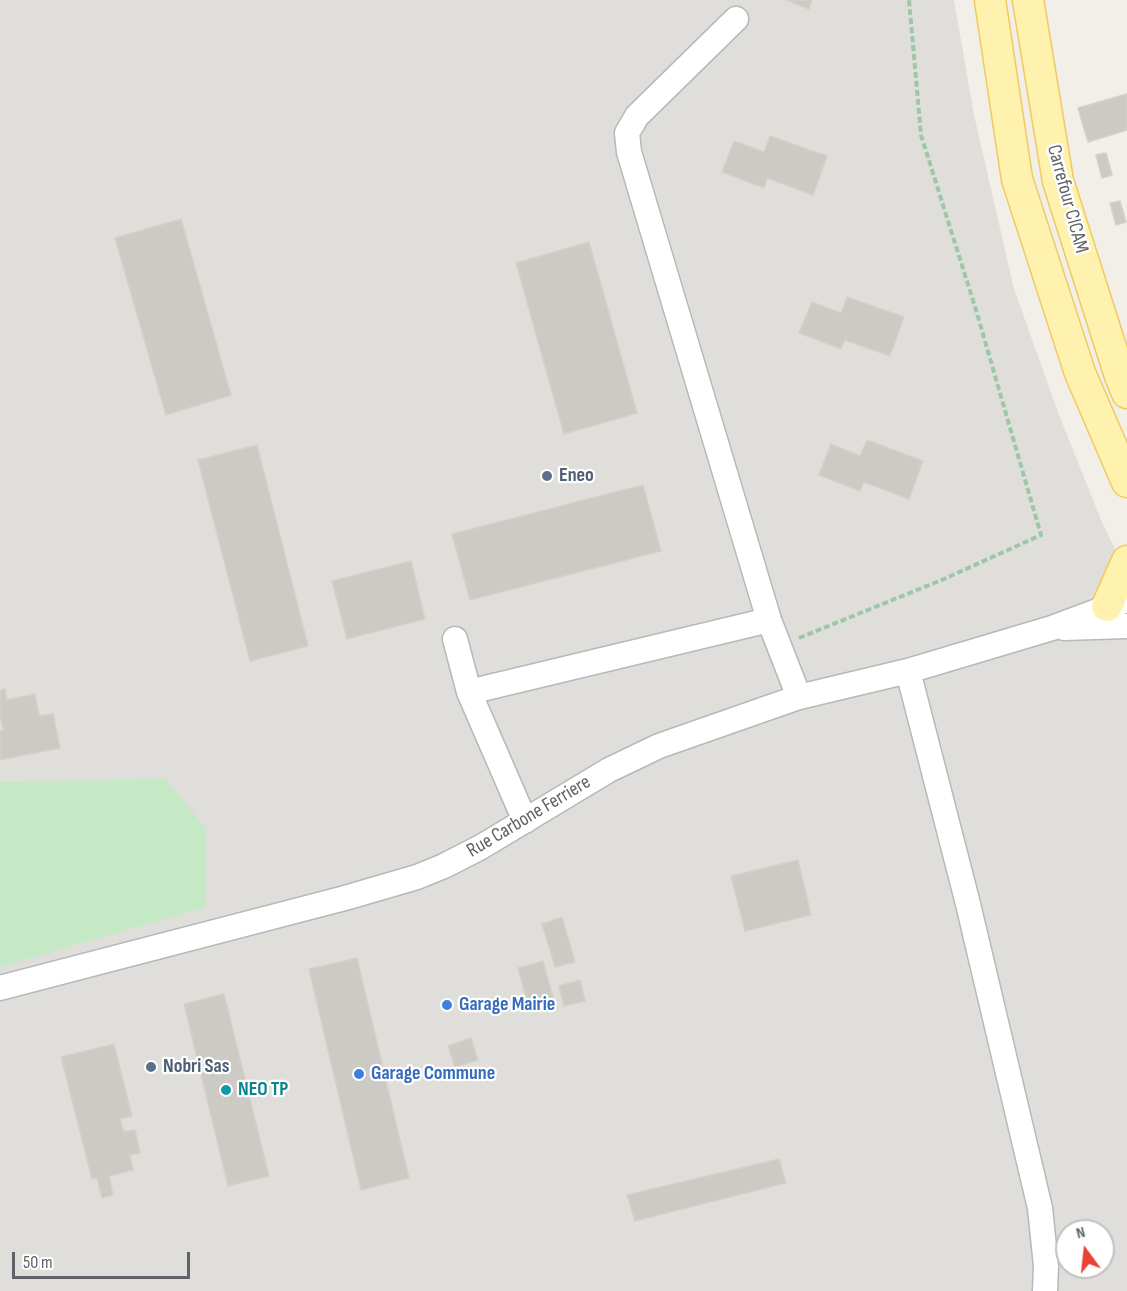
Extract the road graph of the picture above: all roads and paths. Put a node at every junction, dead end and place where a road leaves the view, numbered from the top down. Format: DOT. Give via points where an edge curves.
graph roads {
  1 [pos="909,0"];
  2 [pos="990,0"];
  3 [pos="1028,0"];
  4 [pos="736,19"];
  5 [pos="1127,393"];
  6 [pos="1127,482"];
  7 [pos="1127,561"];
  8 [pos="1120,611"];
  9 [pos="769,620"];
  10 [pos="454,639"];
  11 [pos="779,646"];
  12 [pos="908,671"];
  13 [pos="469,692"];
  14 [pos="799,697"];
  15 [pos="525,821"];
  16 [pos="0,988"];
  17 [pos="1045,1291"];
  1 -- 11 [label="path" via="921,135 1041,535"];
  2 -- 6 [label="main road" via="1017,179 1080,373"];
  3 -- 5 [label="main road, Carrefour CICAM" via="1058,181"];
  4 -- 9 [label="street" via="636,116 627,133 629,152"];
  7 -- 8 [label="main road"];
  8 -- 12 [label="street, Rue Carbone Ferriere"];
  9 -- 11 [label="street"];
  9 -- 13 [label="street"];
  10 -- 13 [label="street"];
  11 -- 14 [label="street"];
  12 -- 14 [label="street, Rue Carbone Ferriere"];
  12 -- 17 [label="street" via="1040,1208"];
  13 -- 15 [label="street"];
  14 -- 15 [label="street, Rue Carbone Ferriere" via="659,746 609,770"];
  15 -- 16 [label="street, Rue Carbone Ferriere" via="417,877"];
}
